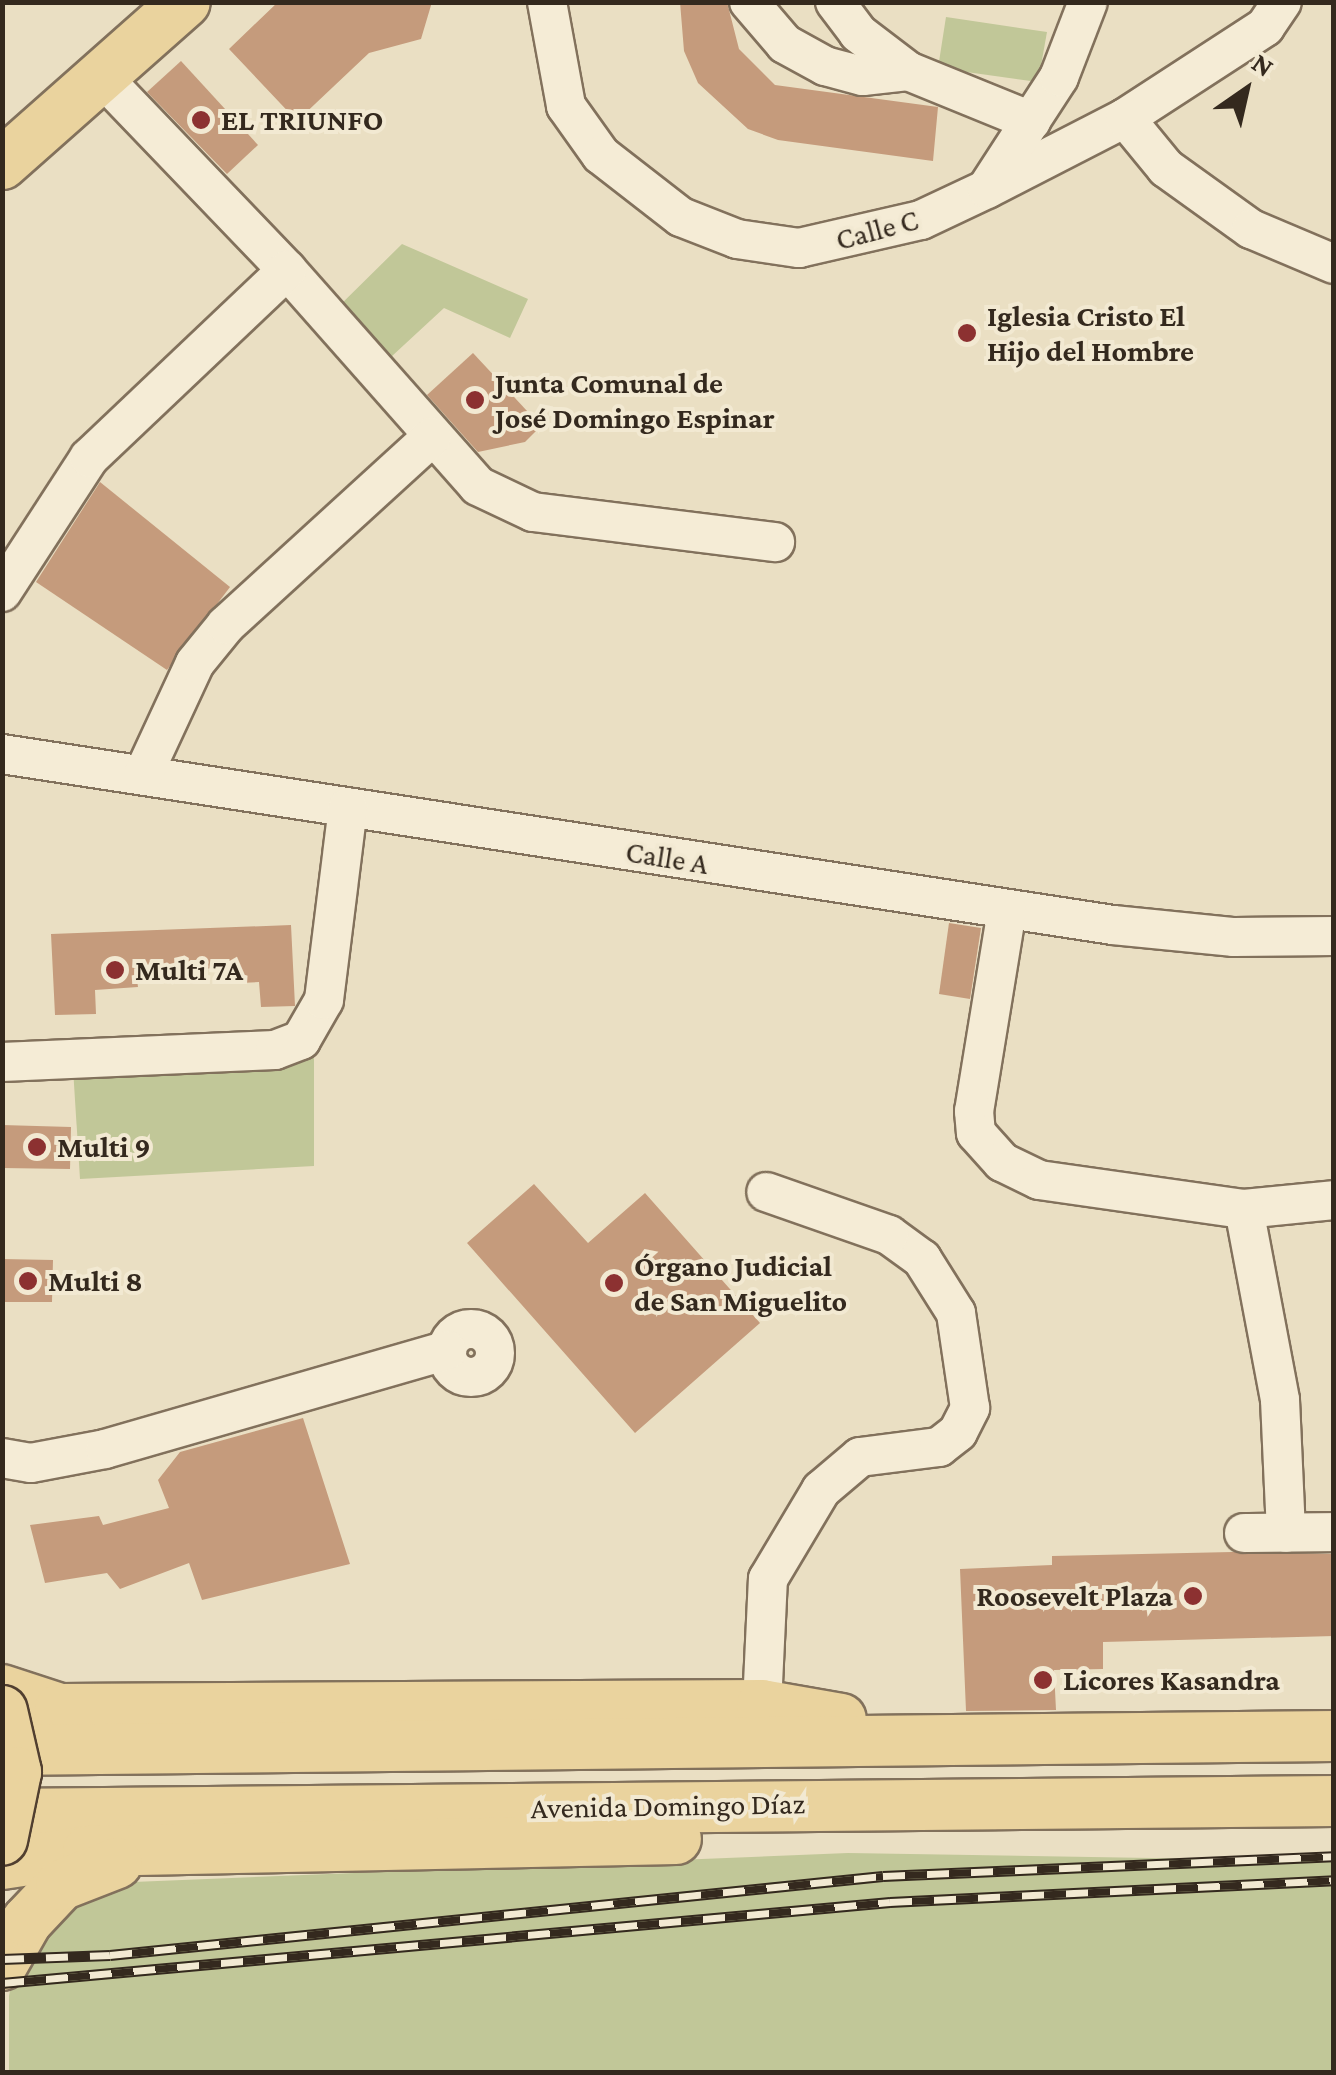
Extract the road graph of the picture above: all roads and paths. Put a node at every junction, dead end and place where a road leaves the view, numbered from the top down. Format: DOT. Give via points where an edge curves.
graph roads {
  1 [pos="186,2"];
  2 [pos="547,2"];
  3 [pos="749,2"];
  4 [pos="835,2"];
  5 [pos="1088,2"];
  6 [pos="1282,2"];
  7 [pos="908,71"];
  8 [pos="101,76"];
  9 [pos="1125,118"];
  10 [pos="1031,120"];
  11 [pos="2,164"];
  12 [pos="987,189"];
  13 [pos="1334,264"];
  14 [pos="286,270"];
  15 [pos="432,437"];
  16 [pos="774,542"];
  17 [pos="2,592"];
  18 [pos="2,754"];
  19 [pos="143,775"];
  20 [pos="348,807"];
  21 [pos="1007,910"];
  22 [pos="1334,936"];
  23 [pos="2,1062"];
  24 [pos="766,1192"];
  25 [pos="1334,1200"];
  26 [pos="1244,1209"];
  27 [pos="447,1350"];
  28 [pos="2,1458"];
  29 [pos="1286,1532"];
  30 [pos="1334,1532"];
  31 [pos="1244,1533"];
  32 [pos="2,1690"];
  33 [pos="762,1704"];
  34 [pos="2,1710"];
  35 [pos="1334,1736"];
  36 [pos="960,1740"];
  37 [pos="2,1750"];
  38 [pos="1115,1801"];
  39 [pos="1334,1801"];
  40 [pos="2,1814"];
  41 [pos="2,1840"];
  42 [pos="167,1852"];
  43 [pos="2,1864"];
  44 [pos="2,1965"];
  1 -- 8 [label="main road"];
  2 -- 12 [label="street, Calle C" via="566,106 601,155 681,217 738,240 798,248 921,220"];
  3 -- 7 [label="street" via="762,24 824,66 864,76"];
  4 -- 7 [label="street" via="858,32"];
  5 -- 10 [label="street" via="1059,77"];
  6 -- 9 [label="street, Calle C" via="1265,27"];
  7 -- 10 [label="street"];
  8 -- 11 [label="main road"];
  8 -- 14 [label="street"];
  9 -- 12 [label="street, Calle C"];
  9 -- 13 [label="street" via="1166,168 1250,229"];
  10 -- 12 [label="street"];
  14 -- 15 [label="street"];
  14 -- 17 [label="street" via="89,458"];
  15 -- 16 [label="street" via="478,486 533,512"];
  15 -- 19 [label="street" via="226,624 188,676"];
  18 -- 19 [label="street, Calle A"];
  19 -- 20 [label="street, Calle A"];
  20 -- 21 [label="street, Calle A"];
  20 -- 23 [label="street" via="324,1000 301,1040 275,1050"];
  21 -- 22 [label="street, Calle A" via="1234,937"];
  21 -- 26 [label="street" via="974,1111 976,1133 987,1148 1039,1180"];
  24 -- 33 [label="street" via="889,1235 922,1259 956,1312 970,1408 958,1432 939,1446 860,1457 821,1490 768,1579"];
  25 -- 26 [label="street"];
  26 -- 29 [label="street" via="1280,1400"];
  27 -- 28 [label="street" via="105,1449 31,1463"];
  29 -- 30 [label="street"];
  29 -- 31 [label="street"];
  32 -- 33 [label="main road" via="60,1710"];
  33 -- 36 [label="main road"];
  34 -- 41 [label="main road, bridge" via="16,1772"];
  35 -- 36 [label="main road, Avenida Domingo Díaz"];
  36 -- 37 [label="main road, Avenida Domingo Díaz"];
  38 -- 39 [label="main road, Avenida Domingo Díaz"];
  38 -- 40 [label="main road, Avenida Domingo Díaz"];
  38 -- 42 [label="main road" via="943,1829"];
  42 -- 43 [label="main road" via="88,1851"];
  42 -- 44 [label="main road" via="103,1866 61,1885 27,1921"];
}
